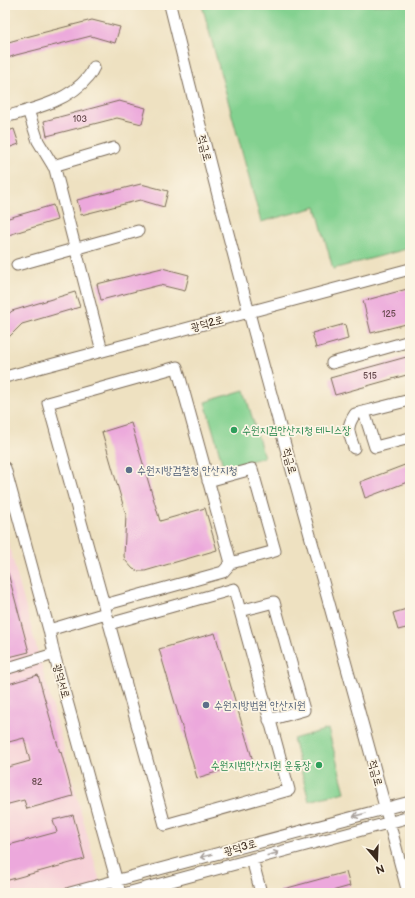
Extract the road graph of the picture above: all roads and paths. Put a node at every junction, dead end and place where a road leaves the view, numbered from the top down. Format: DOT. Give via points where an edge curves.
graph roads {
  1 [pos="170,5"];
  2 [pos="94,67"];
  3 [pos="28,110"];
  4 [pos="5,117"];
  5 [pos="114,148"];
  6 [pos="53,166"];
  7 [pos="138,231"];
  8 [pos="76,248"];
  9 [pos="17,265"];
  10 [pos="410,269"];
  11 [pos="249,312"];
  12 [pos="410,341"];
  13 [pos="102,351"];
  14 [pos="332,363"];
  15 [pos="5,377"];
  16 [pos="410,400"];
  17 [pos="364,412"];
  18 [pos="410,438"];
  19 [pos="354,448"];
  20 [pos="5,468"];
  21 [pos="208,482"];
  22 [pos="231,563"];
  23 [pos="240,611"];
  24 [pos="106,614"];
  25 [pos="49,630"];
  26 [pos="54,654"];
  27 [pos="5,669"];
  28 [pos="269,720"];
  29 [pos="410,802"];
  30 [pos="386,808"];
  31 [pos="410,817"];
  32 [pos="390,822"];
  33 [pos="252,859"];
  34 [pos="117,880"];
  35 [pos="70,893"];
  36 [pos="120,893"];
  37 [pos="127,893"];
  38 [pos="261,893"];
  39 [pos="408,893"];
  1 -- 11 [label="street, 적금로"];
  2 -- 3 [label="street" via="74,91"];
  3 -- 4 [label="street"];
  3 -- 6 [label="street" via="38,141"];
  5 -- 6 [label="street"];
  6 -- 8 [label="street"];
  7 -- 8 [label="street"];
  8 -- 9 [label="street"];
  8 -- 13 [label="street"];
  10 -- 11 [label="street, 광덕2로"];
  11 -- 13 [label="street, 광덕2로"];
  11 -- 30 [label="street, 적금로"];
  12 -- 14 [label="street"];
  13 -- 15 [label="street, 광덕2로"];
  16 -- 17 [label="street"];
  17 -- 18 [label="street" via="375,447"];
  17 -- 19 [label="street" via="355,414 350,421 348,429"];
  20 -- 25 [label="street, 광덕서로"];
  21 -- 22 [label="street"];
  21 -- 22 [label="street" via="252,469 275,550"];
  21 -- 24 [label="street" via="177,367 48,403"];
  22 -- 24 [label="street" via="223,572"];
  23 -- 24 [label="street" via="234,589"];
  23 -- 28 [label="street"];
  23 -- 28 [label="street" via="274,602 304,710"];
  24 -- 25 [label="street"];
  24 -- 28 [label="street" via="165,825 289,790"];
  25 -- 26 [label="street, 광덕서로"];
  26 -- 27 [label="street"];
  26 -- 34 [label="street, 광덕서로"];
  29 -- 30 [label="street, 광덕3로"];
  30 -- 32 [label="street, 적금로"];
  30 -- 34 [label="street, 광덕3로, one-way"];
  31 -- 32 [label="street, 광덕3로"];
  33 -- 32 [label="street, 광덕3로, one-way"];
  32 -- 39 [label="street, 적금로"];
  33 -- 37 [label="street, 광덕3로"];
  33 -- 38 [label="street"];
  34 -- 35 [label="street, 광덕3로"];
  34 -- 36 [label="street, 광덕서로"];
}
